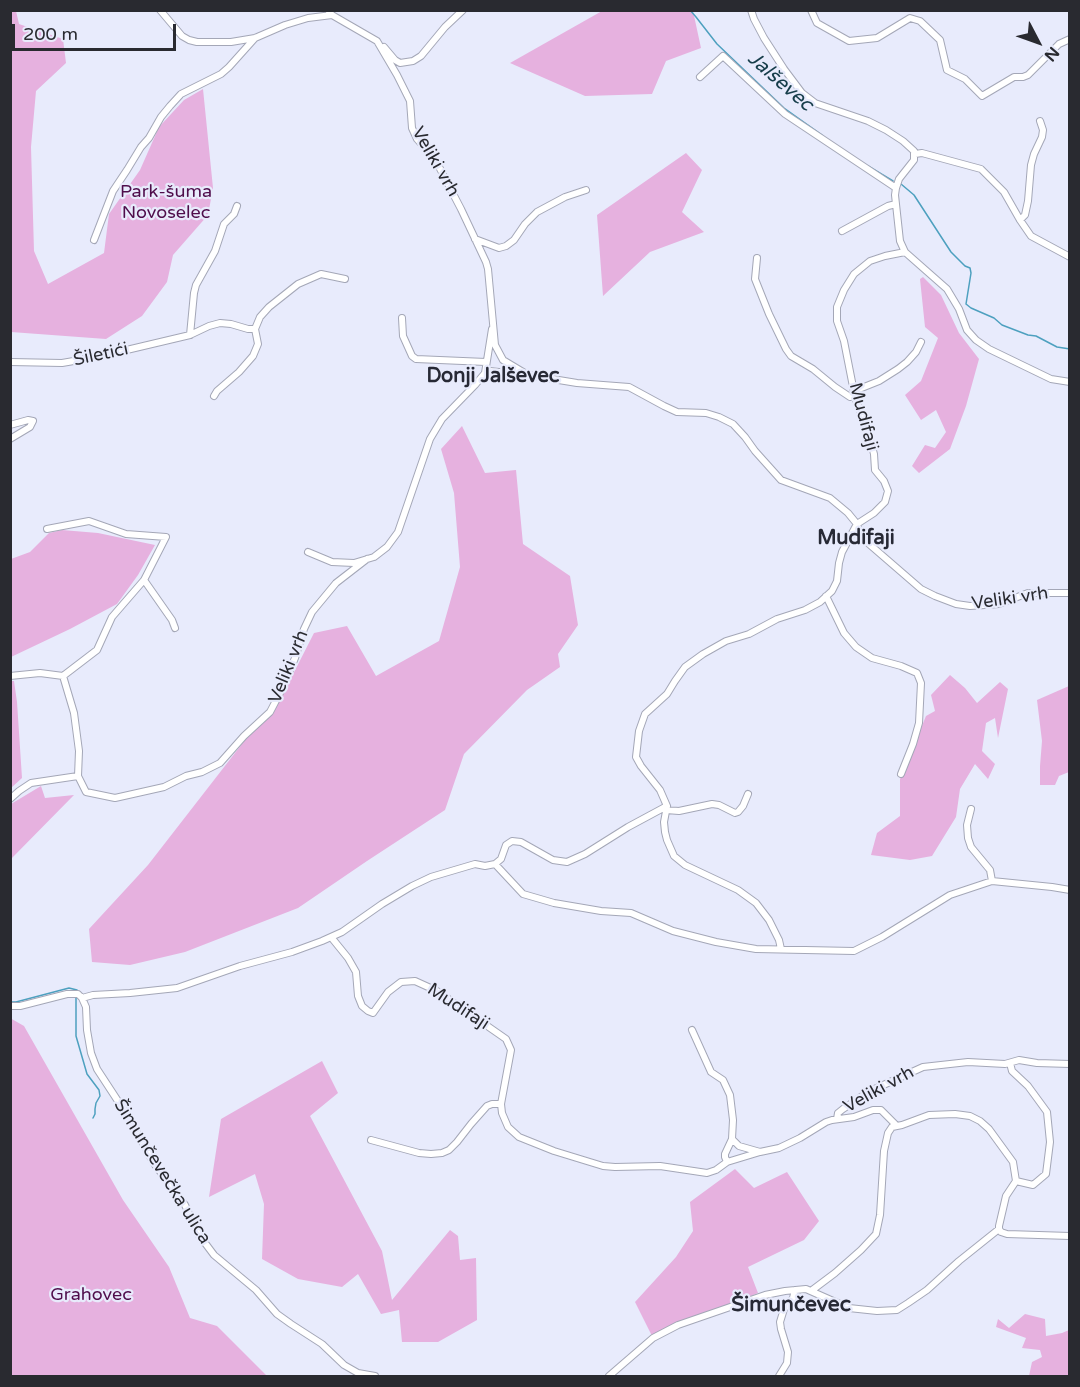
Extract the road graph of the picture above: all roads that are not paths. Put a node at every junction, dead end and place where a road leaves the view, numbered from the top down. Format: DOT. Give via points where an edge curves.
graph roads {
  1 [pos="160,10"];
  2 [pos="463,10"];
  3 [pos="751,10"];
  4 [pos="811,10"];
  5 [pos="330,13"];
  6 [pos="255,38"];
  7 [pos="1070,39"];
  8 [pos="377,41"];
  9 [pos="700,76"];
  10 [pos="1040,121"];
  11 [pos="915,154"];
  12 [pos="897,184"];
  13 [pos="586,190"];
  14 [pos="896,204"];
  15 [pos="237,206"];
  16 [pos="1020,220"];
  17 [pos="842,231"];
  18 [pos="474,238"];
  19 [pos="94,240"];
  20 [pos="905,252"];
  21 [pos="1070,257"];
  22 [pos="757,258"];
  23 [pos="345,279"];
  24 [pos="402,318"];
  25 [pos="493,320"];
  26 [pos="255,329"];
  27 [pos="190,335"];
  28 [pos="921,342"];
  29 [pos="10,362"];
  30 [pos="486,362"];
  31 [pos="485,373"];
  32 [pos="528,375"];
  33 [pos="1070,382"];
  34 [pos="854,394"];
  35 [pos="214,396"];
  36 [pos="10,425"];
  37 [pos="10,438"];
  38 [pos="857,524"];
  39 [pos="47,529"];
  40 [pos="308,552"];
  41 [pos="367,559"];
  42 [pos="144,580"];
  43 [pos="1070,593"];
  44 [pos="826,596"];
  45 [pos="175,628"];
  46 [pos="10,676"];
  47 [pos="63,676"];
  48 [pos="901,774"];
  49 [pos="78,776"];
  50 [pos="748,794"];
  51 [pos="10,799"];
  52 [pos="666,808"];
  53 [pos="971,809"];
  54 [pos="495,864"];
  55 [pos="992,881"];
  56 [pos="1070,890"];
  57 [pos="331,937"];
  58 [pos="781,949"];
  59 [pos="82,998"];
  60 [pos="10,1006"];
  61 [pos="692,1030"];
  62 [pos="1010,1063"];
  63 [pos="1070,1064"];
  64 [pos="501,1104"];
  65 [pos="837,1119"];
  66 [pos="897,1126"];
  67 [pos="732,1139"];
  68 [pos="371,1140"];
  69 [pos="760,1152"];
  70 [pos="728,1162"];
  71 [pos="1016,1181"];
  72 [pos="999,1229"];
  73 [pos="1070,1236"];
  74 [pos="795,1290"];
  75 [pos="811,1291"];
  76 [pos="375,1377"];
  77 [pos="609,1377"];
  78 [pos="779,1377"];
  1 -- 6 [label="street" via="189,40 231,42"];
  2 -- 8 [label="street" via="413,61 400,63"];
  3 -- 11 [label="street" via="764,38 802,93 815,103 886,130"];
  4 -- 7 [label="street" via="818,23 849,42 877,38 910,18 920,21 940,40 947,70 965,79 982,96 1014,77 1028,75 1059,44"];
  5 -- 6 [label="street"];
  5 -- 8 [label="street, Veliki vrh"];
  6 -- 19 [label="street" via="229,68 181,94 161,117 113,191"];
  8 -- 18 [label="street, Veliki vrh" via="410,101 417,139 436,161"];
  9 -- 12 [label="street" via="723,56 785,114"];
  10 -- 16 [label="street" via="1042,137 1030,165 1028,201"];
  11 -- 12 [label="street"];
  11 -- 16 [label="street" via="981,169 1004,192"];
  12 -- 14 [label="street"];
  13 -- 18 [label="street" via="537,213 506,246 499,248"];
  14 -- 17 [label="street"];
  14 -- 20 [label="street"];
  15 -- 27 [label="street" via="224,224 215,251 196,285"];
  16 -- 21 [label="street" via="1031,236"];
  18 -- 25 [label="street, Veliki vrh" via="488,269"];
  20 -- 33 [label="street" via="947,289 976,340 1051,379"];
  20 -- 34 [label="street, Mudifaji" via="870,261 854,274 837,307"];
  22 -- 34 [label="street" via="755,279 786,349 849,397"];
  23 -- 26 [label="street" via="321,274 298,284 269,307"];
  24 -- 30 [label="street" via="403,336 411,357"];
  25 -- 30 [label="street, Veliki vrh"];
  25 -- 32 [label="street, Veliki vrh" via="499,354"];
  26 -- 27 [label="street, Šiletići" via="220,323"];
  26 -- 35 [label="street" via="258,344 253,356"];
  27 -- 29 [label="street, Šiletići" via="62,363"];
  28 -- 34 [label="street" via="898,369"];
  30 -- 31 [label="street, Veliki vrh"];
  31 -- 32 [label="street, Veliki vrh"];
  31 -- 41 [label="street, Veliki vrh" via="442,419 430,439 398,532 387,546"];
  32 -- 38 [label="street, Veliki vrh" via="629,387 677,412 719,417 733,424 780,480 830,498"];
  34 -- 38 [label="street, Mudifaji" via="874,454 875,470 888,491 885,502"];
  36 -- 37 [label="street" via="33,421 30,427"];
  38 -- 43 [label="street, Veliki vrh" via="869,544 921,589 956,604 999,604 1028,593"];
  38 -- 44 [label="street, Mudifaji" via="838,563 837,581"];
  39 -- 42 [label="street" via="89,521 126,534 166,537"];
  40 -- 41 [label="street" via="332,562"];
  41 -- 49 [label="street, Veliki vrh" via="336,583 312,612 270,712 220,763 164,788 115,798 86,792"];
  42 -- 45 [label="street"];
  42 -- 47 [label="street" via="112,617 97,650"];
  44 -- 48 [label="street" via="844,633 856,647 872,658 917,673 921,683 919,723"];
  44 -- 52 [label="street" via="805,610 703,654 685,667 667,694 645,714 636,758 660,790"];
  46 -- 47 [label="street" via="40,672"];
  47 -- 49 [label="street" via="74,713"];
  49 -- 51 [label="street" via="31,783"];
  50 -- 52 [label="street" via="735,813 712,804 679,811"];
  52 -- 54 [label="street" via="567,862 553,860 512,841"];
  52 -- 58 [label="street" via="665,832 674,856 756,903 769,920"];
  53 -- 55 [label="street" via="967,825 970,848 990,870"];
  54 -- 57 [label="street" via="475,864 412,886"];
  54 -- 58 [label="street" via="523,894 554,903 631,913 673,931 716,942"];
  55 -- 56 [label="street"];
  55 -- 58 [label="street" via="950,896 854,951"];
  57 -- 59 [label="street" via="177,988"];
  57 -- 64 [label="street, Mudifaji" via="356,972 358,996 368,1011 373,1013 401,982 415,981 437,991 506,1039 511,1050"];
  59 -- 60 [label="street" via="67,994"];
  59 -- 76 [label="street, Šimunčevečka ulica" via="97,1069 213,1255 278,1314 322,1344 344,1365"];
  61 -- 67 [label="street" via="711,1072 723,1080 730,1095"];
  62 -- 63 [label="street, Veliki vrh" via="1019,1060"];
  62 -- 65 [label="street, Veliki vrh" via="968,1062 918,1068 868,1092 838,1113"];
  62 -- 71 [label="street" via="1012,1071 1047,1112 1050,1142 1046,1174 1033,1185"];
  64 -- 68 [label="street" via="487,1106 457,1142 442,1153 419,1153"];
  64 -- 70 [label="street" via="508,1127 519,1137 603,1166 660,1166 706,1173"];
  65 -- 66 [label="street" via="881,1110"];
  65 -- 69 [label="street" via="779,1148"];
  66 -- 71 [label="street" via="929,1115 970,1116 989,1129 1013,1162"];
  66 -- 75 [label="street" via="888,1133 884,1151 876,1234"];
  67 -- 69 [label="street" via="739,1146"];
  67 -- 70 [label="street" via="725,1154"];
  69 -- 70 [label="street"];
  71 -- 72 [label="street" via="1006,1196"];
  72 -- 73 [label="street" via="1007,1234"];
  72 -- 75 [label="street" via="897,1310 849,1308"];
  74 -- 75 [label="street"];
  74 -- 77 [label="street" via="765,1295 678,1325 654,1338"];
  74 -- 78 [label="street" via="780,1322 788,1352"];
}
